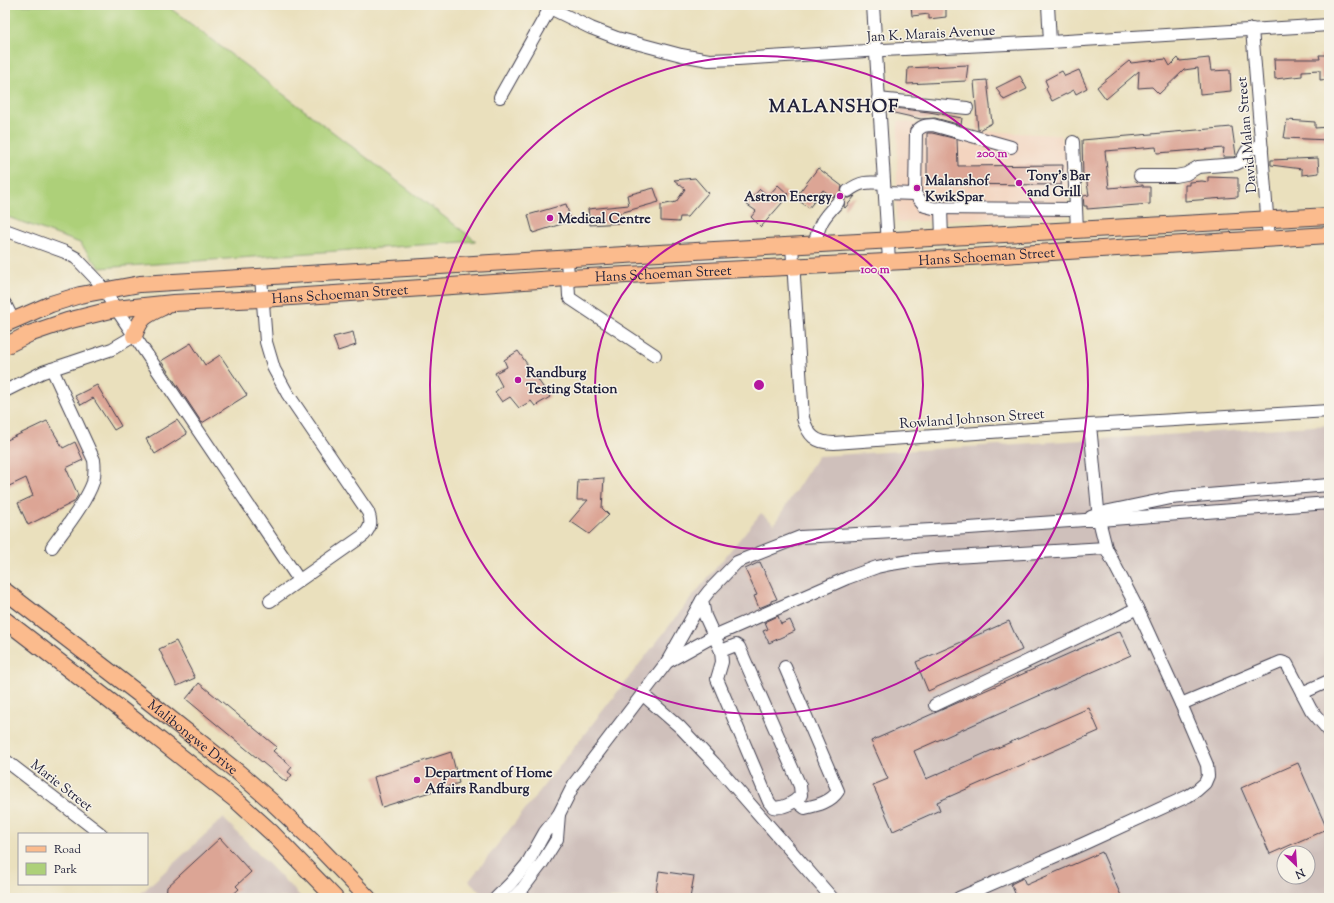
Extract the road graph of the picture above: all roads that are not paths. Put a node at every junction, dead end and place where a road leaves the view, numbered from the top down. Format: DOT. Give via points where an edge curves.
graph roads {
  1 [pos="872,5"];
  2 [pos="1048,5"];
  3 [pos="547,7"];
  4 [pos="1329,25"];
  5 [pos="1252,29"];
  6 [pos="1050,42"];
  7 [pos="875,51"];
  8 [pos="500,97"];
  9 [pos="878,99"];
  10 [pos="967,108"];
  11 [pos="1073,142"];
  12 [pos="1011,147"];
  13 [pos="1262,148"];
  14 [pos="1140,176"];
  15 [pos="884,188"];
  16 [pos="848,191"];
  17 [pos="915,194"];
  18 [pos="838,202"];
  19 [pos="941,208"];
  20 [pos="1076,209"];
  21 [pos="1329,216"];
  22 [pos="1268,219"];
  23 [pos="5,230"];
  24 [pos="1077,230"];
  25 [pos="1329,235"];
  26 [pos="942,238"];
  27 [pos="1269,239"];
  28 [pos="888,241"];
  29 [pos="814,245"];
  30 [pos="792,246"];
  31 [pos="567,259"];
  32 [pos="889,261"];
  33 [pos="792,266"];
  34 [pos="261,277"];
  35 [pos="568,278"];
  36 [pos="103,291"];
  37 [pos="262,299"];
  38 [pos="173,303"];
  39 [pos="5,304"];
  40 [pos="115,309"];
  41 [pos="9,322"];
  42 [pos="134,336"];
  43 [pos="5,346"];
  44 [pos="655,355"];
  45 [pos="52,369"];
  46 [pos="5,391"];
  47 [pos="1329,411"];
  48 [pos="1090,425"];
  49 [pos="1329,485"];
  50 [pos="1265,490"];
  51 [pos="1192,496"];
  52 [pos="1329,503"];
  53 [pos="1266,508"];
  54 [pos="1194,513"];
  55 [pos="1099,517"];
  56 [pos="52,547"];
  57 [pos="1106,548"];
  58 [pos="299,580"];
  59 [pos="5,591"];
  60 [pos="702,600"];
  61 [pos="270,601"];
  62 [pos="1137,608"];
  63 [pos="5,620"];
  64 [pos="714,636"];
  65 [pos="721,651"];
  66 [pos="668,662"];
  67 [pos="785,667"];
  68 [pos="1329,681"];
  69 [pos="1302,693"];
  70 [pos="642,694"];
  71 [pos="1181,704"];
  72 [pos="935,705"];
  73 [pos="1329,731"];
  74 [pos="5,760"];
  75 [pos="796,801"];
  76 [pos="559,814"];
  77 [pos="100,833"];
  78 [pos="335,898"];
  79 [pos="368,898"];
  80 [pos="496,898"];
  81 [pos="513,898"];
  82 [pos="832,898"];
  83 [pos="959,898"];
  1 -- 7 [label="street"];
  2 -- 6 [label="street"];
  3 -- 7 [label="street, Jan K. Marais Avenue" via="616,38 709,60"];
  3 -- 8 [label="street"];
  4 -- 5 [label="street, Jan K. Marais Avenue"];
  5 -- 6 [label="street, Jan K. Marais Avenue"];
  5 -- 13 [label="street, David Malan Street"];
  6 -- 7 [label="street, Jan K. Marais Avenue"];
  7 -- 9 [label="street"];
  9 -- 10 [label="street"];
  9 -- 15 [label="street"];
  11 -- 20 [label="street"];
  12 -- 17 [label="street" via="933,126 921,127 916,132"];
  13 -- 14 [label="street" via="1249,148 1242,161 1236,164 1198,167 1176,176"];
  13 -- 22 [label="street, David Malan Street"];
  15 -- 16 [label="street" via="866,182"];
  15 -- 17 [label="street"];
  15 -- 28 [label="street"];
  17 -- 19 [label="street" via="925,206"];
  18 -- 29 [label="street" via="820,224"];
  19 -- 20 [label="street"];
  19 -- 26 [label="street"];
  20 -- 24 [label="street"];
  21 -- 22 [label="main road, Hans Schoeman Street"];
  22 -- 24 [label="main road, Hans Schoeman Street"];
  22 -- 27 [label="street, David Malan Street"];
  23 -- 36 [label="street" via="76,258 96,279"];
  24 -- 26 [label="main road, Hans Schoeman Street"];
  25 -- 27 [label="main road, Hans Schoeman Street"];
  26 -- 28 [label="main road, Hans Schoeman Street"];
  27 -- 32 [label="main road, Hans Schoeman Street"];
  28 -- 29 [label="main road, Hans Schoeman Street"];
  28 -- 32 [label="street"];
  29 -- 30 [label="main road, Hans Schoeman Street"];
  30 -- 31 [label="main road, Hans Schoeman Street"];
  30 -- 33 [label="street, Rowland Johnson Street"];
  31 -- 34 [label="main road, Hans Schoeman Street"];
  31 -- 35 [label="street"];
  32 -- 33 [label="main road, Hans Schoeman Street"];
  33 -- 35 [label="main road, Hans Schoeman Street"];
  33 -- 48 [label="street, Rowland Johnson Street" via="803,418 807,430 813,437 834,443"];
  34 -- 36 [label="main road, Hans Schoeman Street" via="140,284"];
  34 -- 37 [label="street"];
  35 -- 37 [label="main road, Hans Schoeman Street"];
  35 -- 44 [label="street" via="569,296 574,302"];
  36 -- 40 [label="street"];
  36 -- 41 [label="main road, Hans Schoeman Street" via="51,304"];
  37 -- 38 [label="main road, Hans Schoeman Street"];
  37 -- 58 [label="street" via="266,342 274,369 287,393 368,512 371,521 370,529 364,535"];
  38 -- 40 [label="main road, Hans Schoeman Street"];
  38 -- 42 [label="main road" via="145,316 138,324"];
  39 -- 41 [label="street"];
  40 -- 42 [label="street"];
  40 -- 43 [label="main road, Hans Schoeman Street" via="67,321 29,334"];
  42 -- 45 [label="street" via="112,349"];
  42 -- 58 [label="street"];
  45 -- 46 [label="street"];
  45 -- 56 [label="street" via="94,460 95,470 84,500"];
  47 -- 48 [label="street, Rowland Johnson Street"];
  48 -- 55 [label="street"];
  49 -- 50 [label="street"];
  50 -- 51 [label="street"];
  50 -- 53 [label="street"];
  51 -- 54 [label="street"];
  51 -- 55 [label="street" via="1161,499"];
  52 -- 53 [label="street"];
  53 -- 54 [label="street"];
  54 -- 55 [label="street"];
  55 -- 57 [label="street"];
  55 -- 60 [label="street" via="969,528 800,537 737,562"];
  57 -- 62 [label="street"];
  57 -- 64 [label="street" via="937,558 884,566 847,578"];
  58 -- 61 [label="street"];
  59 -- 79 [label="main road, Malibongwe Drive" via="239,773 312,840"];
  60 -- 64 [label="street" via="705,616"];
  60 -- 66 [label="street"];
  62 -- 71 [label="street"];
  62 -- 72 [label="street"];
  63 -- 78 [label="main road, Malibongwe Drive" via="232,797 272,833"];
  64 -- 65 [label="street"];
  64 -- 66 [label="street"];
  65 -- 75 [label="street" via="736,645 740,647 800,786 801,795"];
  65 -- 75 [label="street" via="722,662 717,679 769,802 778,808"];
  66 -- 70 [label="street"];
  67 -- 75 [label="street" via="838,791 834,797 818,805 805,808"];
  68 -- 69 [label="street"];
  69 -- 71 [label="street" via="1287,664 1281,662"];
  69 -- 73 [label="street" via="1311,710"];
  70 -- 76 [label="street" via="574,784"];
  70 -- 82 [label="street" via="680,727 714,763"];
  71 -- 83 [label="street" via="1207,765 1208,776 1202,786 1188,796"];
  74 -- 77 [label="street, Marie Street"];
  76 -- 80 [label="street" via="544,832 526,864"];
  76 -- 81 [label="street" via="556,839 542,863"];
}
